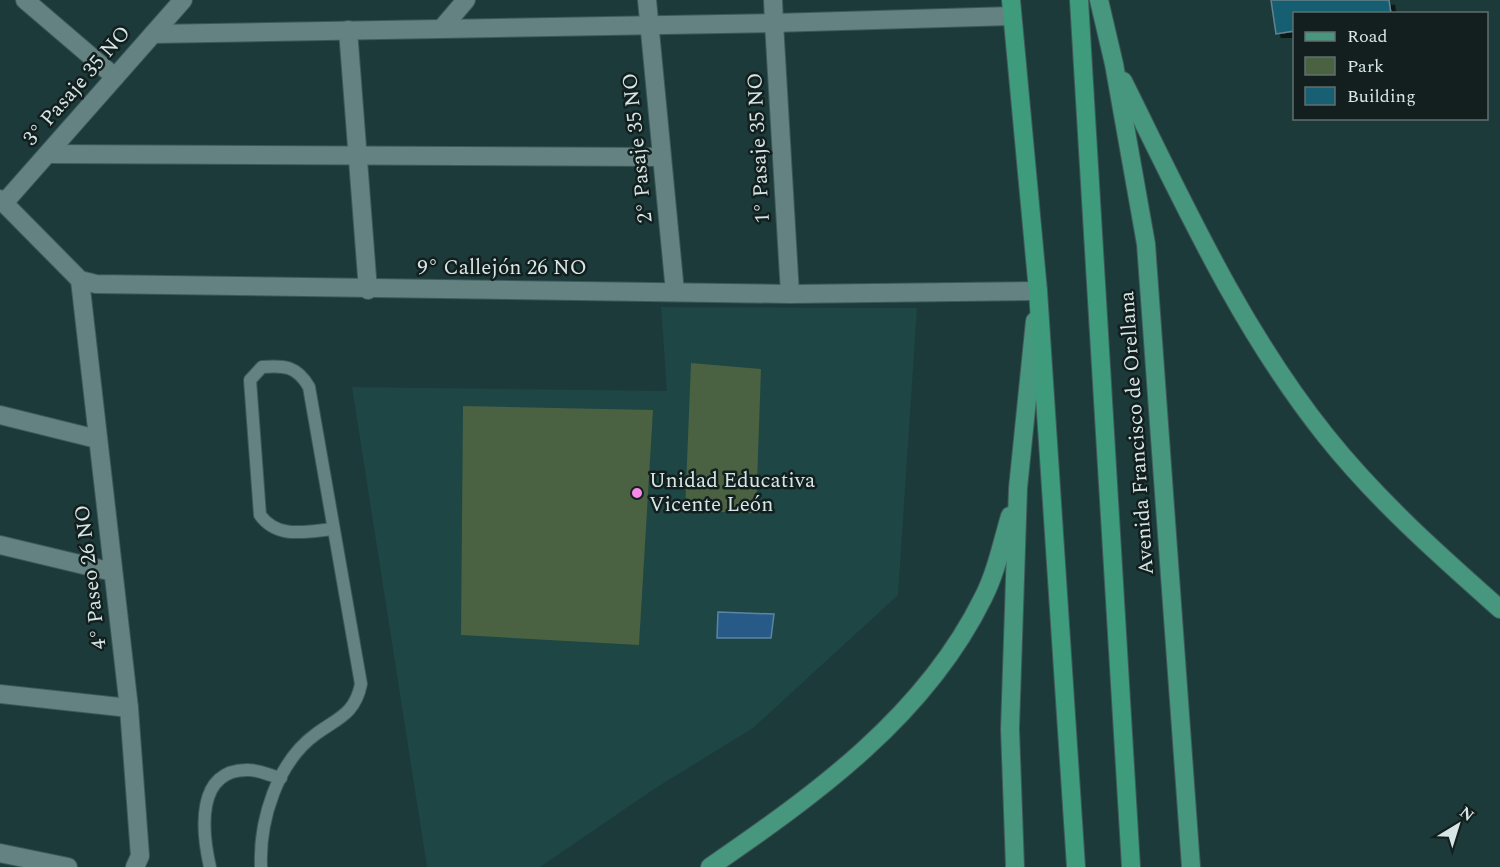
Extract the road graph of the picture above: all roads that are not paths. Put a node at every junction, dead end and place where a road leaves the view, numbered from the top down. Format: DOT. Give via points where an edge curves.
graph roads {
  1 [pos="26,0"];
  2 [pos="183,0"];
  3 [pos="466,0"];
  4 [pos="647,0"];
  5 [pos="773,0"];
  6 [pos="1079,0"];
  7 [pos="1099,0"];
  8 [pos="1012,8"];
  9 [pos="649,23"];
  10 [pos="774,23"];
  11 [pos="442,28"];
  12 [pos="348,30"];
  13 [pos="153,34"];
  14 [pos="1114,64"];
  15 [pos="116,77"];
  16 [pos="48,154"];
  17 [pos="358,155"];
  18 [pos="661,157"];
  19 [pos="2,201"];
  20 [pos="80,280"];
  21 [pos="368,290"];
  22 [pos="1038,291"];
  23 [pos="675,292"];
  24 [pos="790,294"];
  25 [pos="0,415"];
  26 [pos="97,439"];
  27 [pos="1018,488"];
  28 [pos="334,529"];
  29 [pos="0,544"];
  30 [pos="112,572"];
  31 [pos="1500,609"];
  32 [pos="0,694"];
  33 [pos="129,708"];
  34 [pos="281,778"];
  35 [pos="0,853"];
  36 [pos="68,867"];
  37 [pos="135,867"];
  38 [pos="210,867"];
  39 [pos="261,867"];
  40 [pos="710,867"];
  41 [pos="1016,867"];
  42 [pos="1076,867"];
  43 [pos="1131,867"];
  44 [pos="1191,867"];
  1 -- 15 [label="street"];
  2 -- 13 [label="street, 3° Pasaje 35 NO"];
  3 -- 11 [label="street"];
  4 -- 9 [label="street, 2° Pasaje 35 NO"];
  5 -- 10 [label="street, 1° Pasaje 35 NO"];
  6 -- 43 [label="highway, Avenida Francisco de Orellana"];
  7 -- 14 [label="main road, Avenida Francisco de Orellana"];
  8 -- 10 [label="street"];
  8 -- 22 [label="highway"];
  9 -- 10 [label="street"];
  9 -- 11 [label="street"];
  9 -- 18 [label="street, 2° Pasaje 35 NO"];
  10 -- 24 [label="street, 1° Pasaje 35 NO"];
  11 -- 12 [label="street"];
  12 -- 13 [label="street"];
  12 -- 17 [label="street"];
  13 -- 15 [label="street, 3° Pasaje 35 NO"];
  14 -- 31 [label="main road" via="1189,213 1283,378 1373,491"];
  14 -- 44 [label="main road, Avenida Francisco de Orellana" via="1146,244"];
  15 -- 16 [label="street, 3° Pasaje 35 NO"];
  16 -- 17 [label="street"];
  16 -- 19 [label="street, 3° Pasaje 35 NO"];
  17 -- 18 [label="street"];
  17 -- 21 [label="street"];
  18 -- 23 [label="street, 2° Pasaje 35 NO"];
  19 -- 20 [label="street"];
  20 -- 21 [label="street, 9° Callejón 26 NO" via="96,284"];
  20 -- 26 [label="street, 4° Paseo 26 NO"];
  21 -- 23 [label="street, 9° Callejón 26 NO"];
  22 -- 24 [label="street, 9° Callejón 26 NO"];
  22 -- 27 [label="main road"];
  22 -- 42 [label="highway"];
  23 -- 24 [label="street, 9° Callejón 26 NO"];
  25 -- 26 [label="street"];
  26 -- 30 [label="street, 4° Paseo 26 NO"];
  27 -- 40 [label="main road" via="984,597 925,688 852,762 810,797"];
  27 -- 41 [label="main road" via="1010,729"];
  28 -- 28 [label="lane" via="309,387 294,369 285,365 262,367 250,380 260,515 276,530"];
  28 -- 34 [label="lane" via="361,684 358,698 336,722 301,748"];
  29 -- 30 [label="street"];
  30 -- 33 [label="street, 4° Paseo 26 NO"];
  32 -- 33 [label="street"];
  33 -- 37 [label="street, 4° Paseo 26 NO" via="141,856"];
  34 -- 38 [label="lane" via="248,770 224,776 207,796 203,822"];
  34 -- 39 [label="lane" via="264,823"];
  35 -- 36 [label="street"];
}
